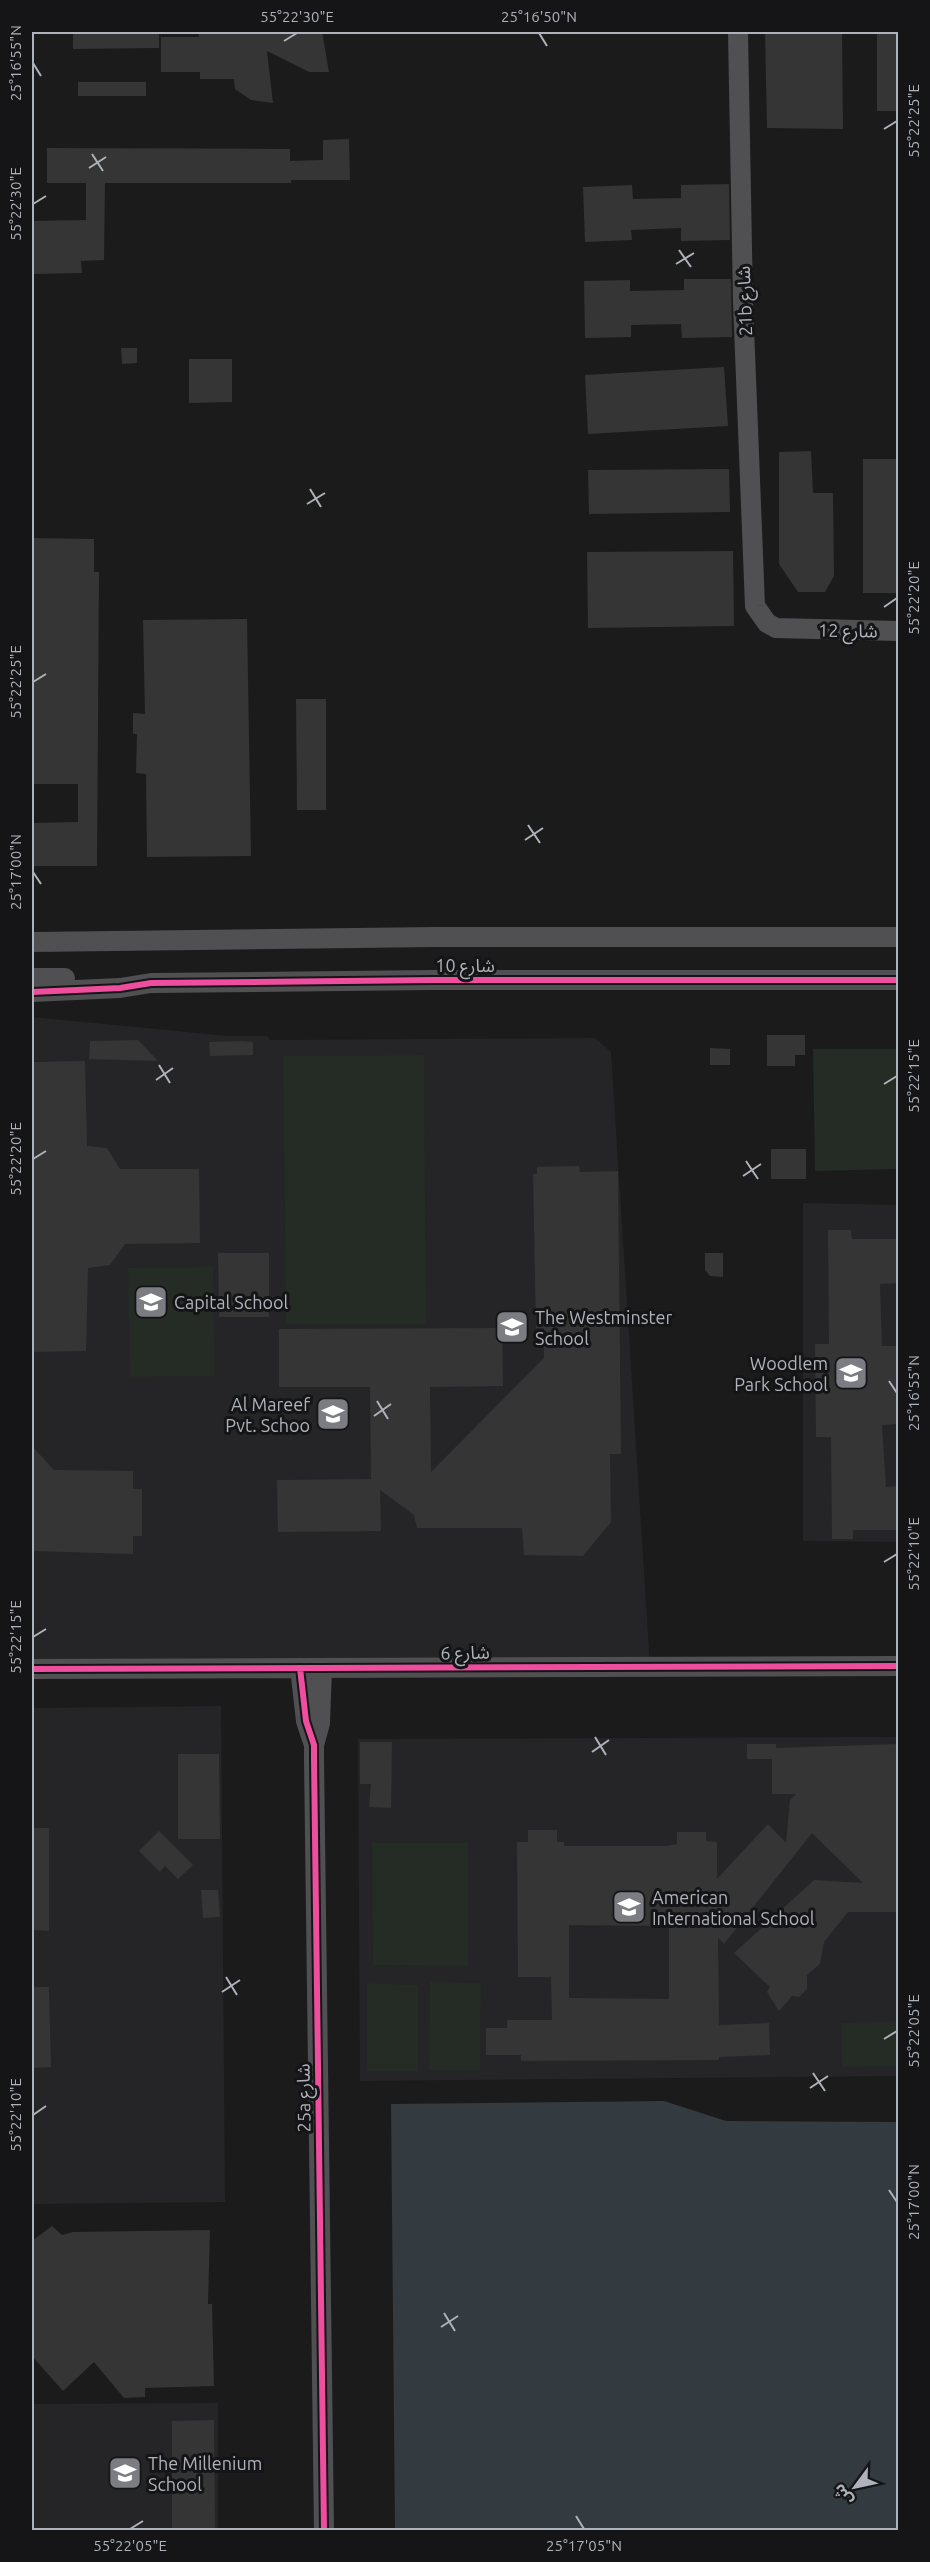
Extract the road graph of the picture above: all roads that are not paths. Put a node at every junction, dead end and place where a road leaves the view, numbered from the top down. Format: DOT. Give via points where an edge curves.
graph roads {
  1 [pos="738,32"];
  2 [pos="797,629"];
  3 [pos="898,631"];
  4 [pos="898,937"];
  5 [pos="32,942"];
  6 [pos="32,978"];
  7 [pos="898,980"];
  8 [pos="151,983"];
  9 [pos="32,992"];
  10 [pos="898,1666"];
  11 [pos="300,1668"];
  12 [pos="322,1668"];
  13 [pos="32,1669"];
  14 [pos="314,1745"];
  15 [pos="324,2530"];
  1 -- 2 [label="street, 21b شارع" via="743,302 754,570 771,611"];
  2 -- 3 [label="street, شارع 12"];
  4 -- 5 [label="street, شارع 10"];
  6 -- 8 [label="street"];
  7 -- 8 [label="street, شارع 10"];
  8 -- 9 [label="street, شارع 10"];
  10 -- 12 [label="street, شارع 6"];
  11 -- 12 [label="street, شارع 6"];
  11 -- 13 [label="street, شارع 6"];
  11 -- 14 [label="street, 25a شارع" via="306,1721"];
  12 -- 14 [label="street, 25a شارع" via="320,1723"];
  14 -- 15 [label="street, 25a شارع"];
}
